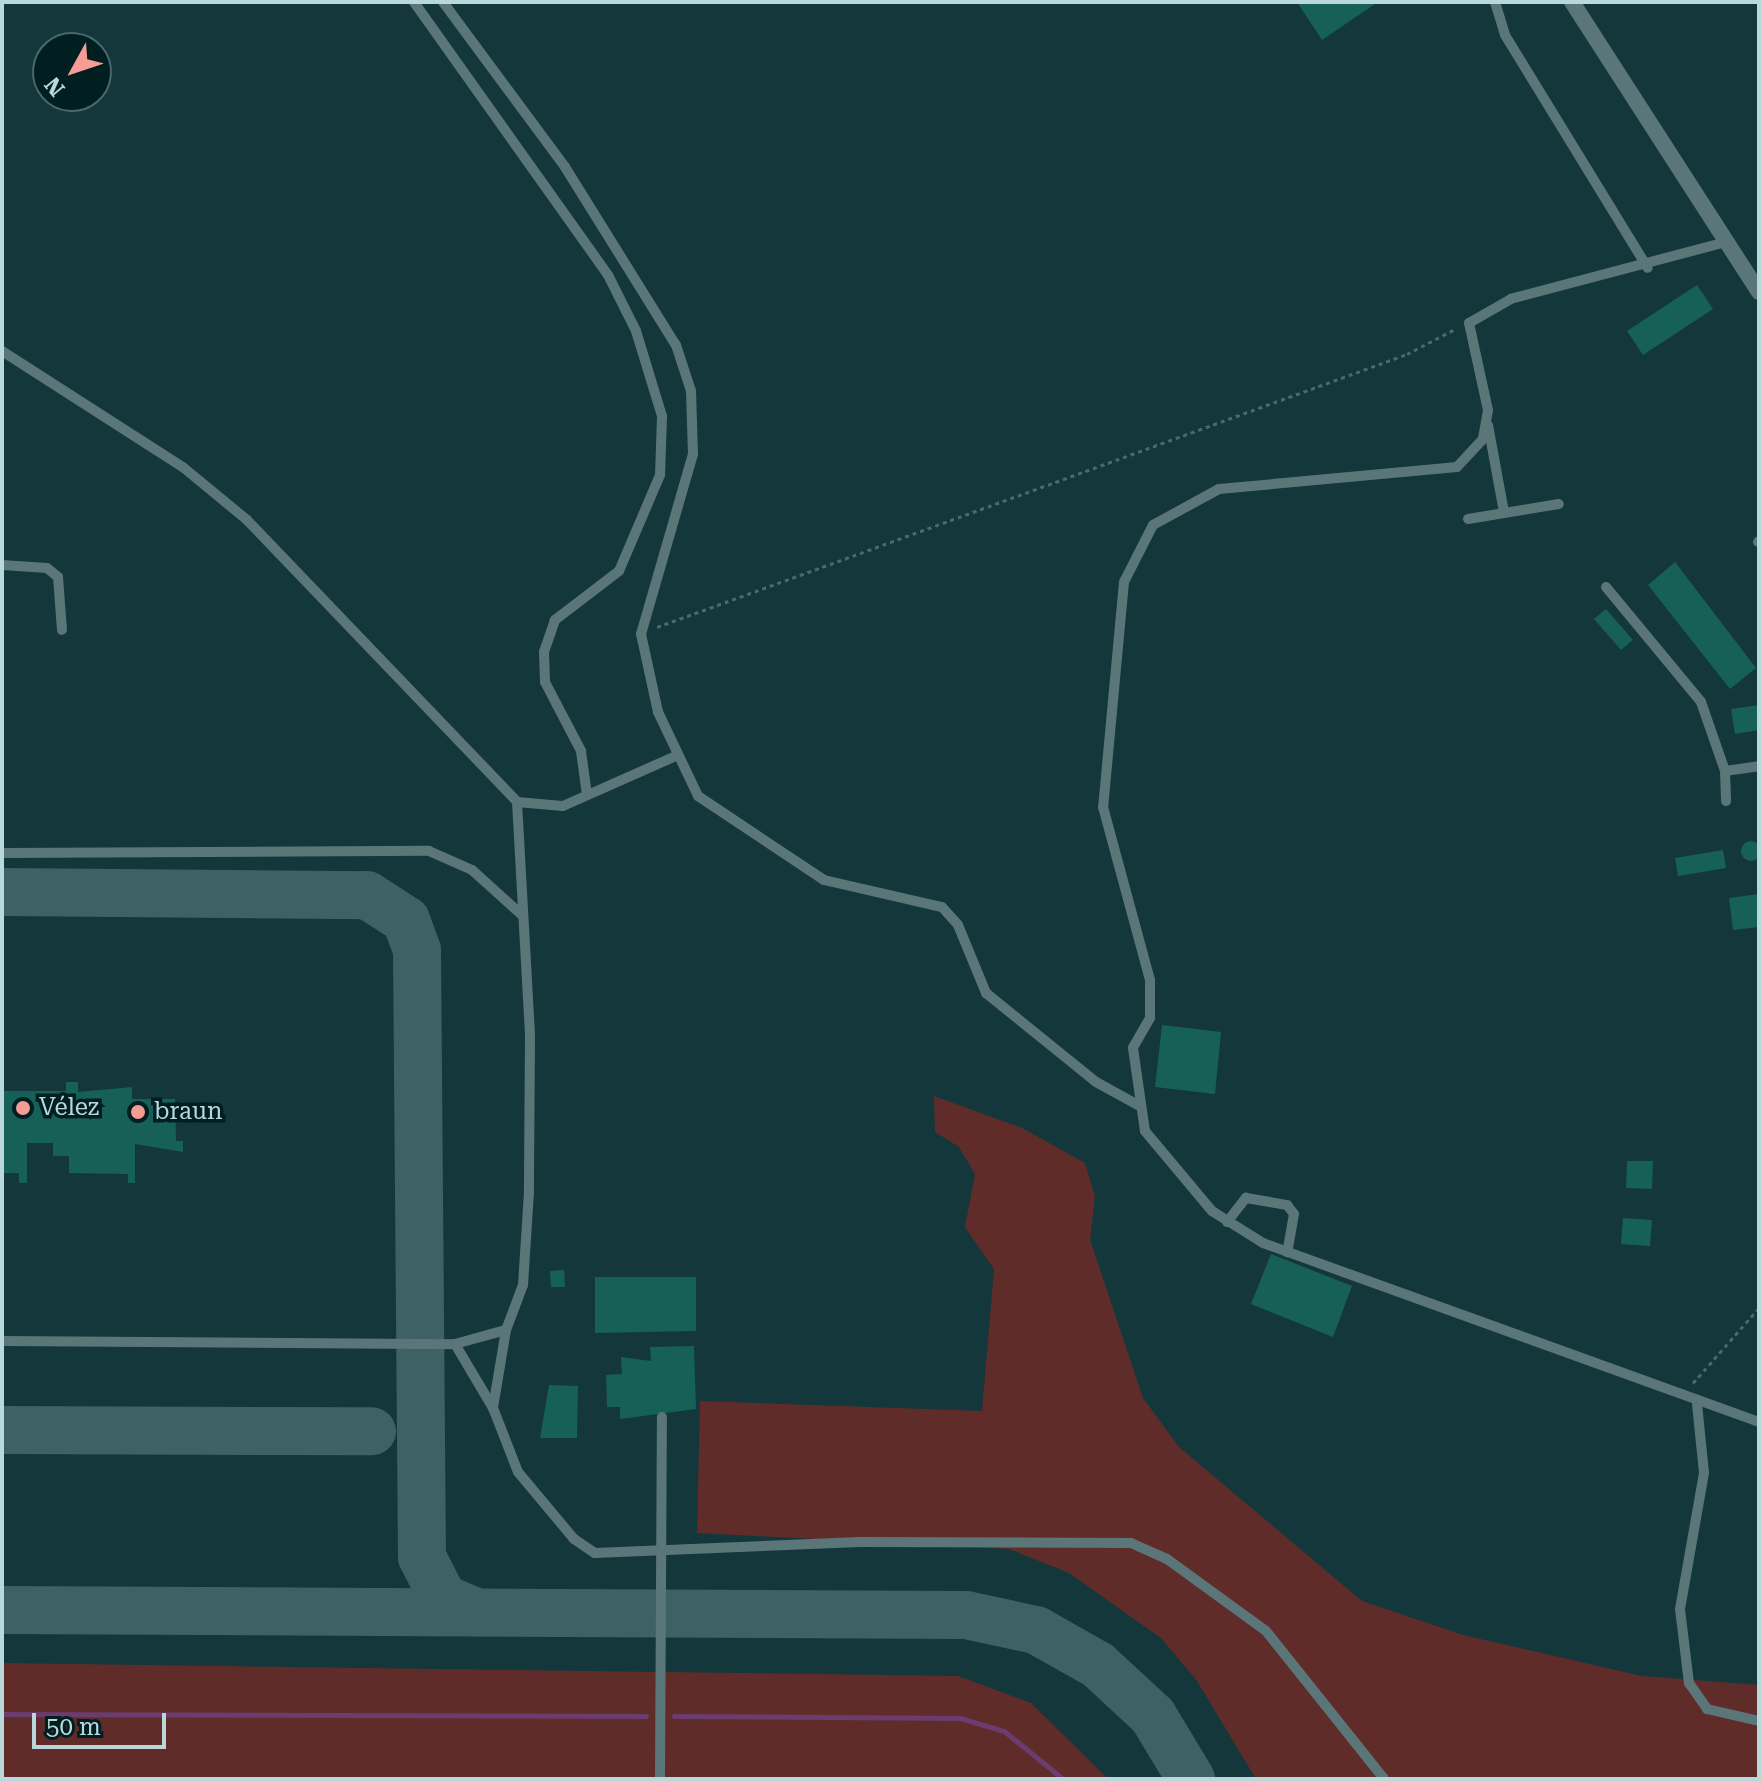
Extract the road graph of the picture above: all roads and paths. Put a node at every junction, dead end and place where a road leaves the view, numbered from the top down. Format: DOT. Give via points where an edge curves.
graph roads {
  1 [pos="414,2"];
  2 [pos="443,2"];
  3 [pos="1495,2"];
  4 [pos="1572,2"];
  5 [pos="1726,242"];
  6 [pos="1648,268"];
  7 [pos="1759,292"];
  8 [pos="1469,323"];
  9 [pos="2,351"];
  10 [pos="1487,423"];
  11 [pos="1559,504"];
  12 [pos="1504,512"];
  13 [pos="1468,519"];
  14 [pos="2,565"];
  15 [pos="1606,587"];
  16 [pos="62,630"];
  17 [pos="641,634"];
  18 [pos="676,756"];
  19 [pos="1759,766"];
  20 [pos="1725,771"];
  21 [pos="587,795"];
  22 [pos="1726,801"];
  23 [pos="517,802"];
  24 [pos="2,853"];
  25 [pos="523,916"];
  26 [pos="1138,1105"];
  27 [pos="1227,1222"];
  28 [pos="1287,1252"];
  29 [pos="1759,1308"];
  30 [pos="506,1330"];
  31 [pos="2,1341"];
  32 [pos="455,1344"];
  33 [pos="1681,1397"];
  34 [pos="1697,1404"];
  35 [pos="493,1408"];
  36 [pos="662,1417"];
  37 [pos="1759,1422"];
  38 [pos="663,1546"];
  39 [pos="1759,1721"];
  40 [pos="660,1779"];
  41 [pos="1384,1779"];
  1 -- 21 [label="lane" via="608,275 636,331 662,416 660,475 619,571 555,620 544,652 545,682 581,751"];
  2 -- 17 [label="lane" via="557,155 676,345 691,391 693,454"];
  3 -- 6 [label="lane" via="1505,35"];
  4 -- 5 [label="street"];
  5 -- 6 [label="lane"];
  5 -- 7 [label="street"];
  6 -- 8 [label="lane" via="1511,299"];
  8 -- 10 [label="lane"];
  8 -- 17 [label="path" via="1407,354"];
  9 -- 23 [label="lane" via="184,468 247,520"];
  10 -- 12 [label="lane"];
  10 -- 26 [label="lane" via="1474,452 1445,471 1219,489 1167,512 1140,541 1124,582 1103,774 1103,807 1152,998 1150,1018 1133,1048"];
  11 -- 12 [label="lane"];
  12 -- 13 [label="lane"];
  14 -- 16 [label="lane" via="47,568 58,577"];
  15 -- 20 [label="lane" via="1701,702"];
  17 -- 18 [label="lane"];
  18 -- 21 [label="lane"];
  18 -- 26 [label="lane" via="714,814 807,871 942,907 958,925 986,993 1096,1082"];
  19 -- 20 [label="lane"];
  20 -- 22 [label="lane"];
  21 -- 23 [label="lane" via="552,807"];
  23 -- 25 [label="lane"];
  24 -- 25 [label="lane" via="429,851 472,870"];
  25 -- 30 [label="lane" via="529,1192 523,1285"];
  26 -- 27 [label="lane" via="1160,1155"];
  27 -- 28 [label="lane"];
  27 -- 28 [label="lane" via="1246,1198 1287,1205 1294,1214"];
  28 -- 33 [label="lane"];
  29 -- 33 [label="path"];
  30 -- 32 [label="lane"];
  30 -- 35 [label="lane"];
  31 -- 32 [label="lane"];
  32 -- 35 [label="lane"];
  33 -- 34 [label="lane"];
  34 -- 37 [label="lane"];
  34 -- 39 [label="lane" via="1704,1473 1680,1609 1689,1683 1707,1709"];
  35 -- 38 [label="lane" via="518,1472 584,1549"];
  36 -- 38 [label="lane"];
  38 -- 40 [label="lane"];
  38 -- 41 [label="lane" via="1131,1543 1167,1559 1266,1631"];
}
